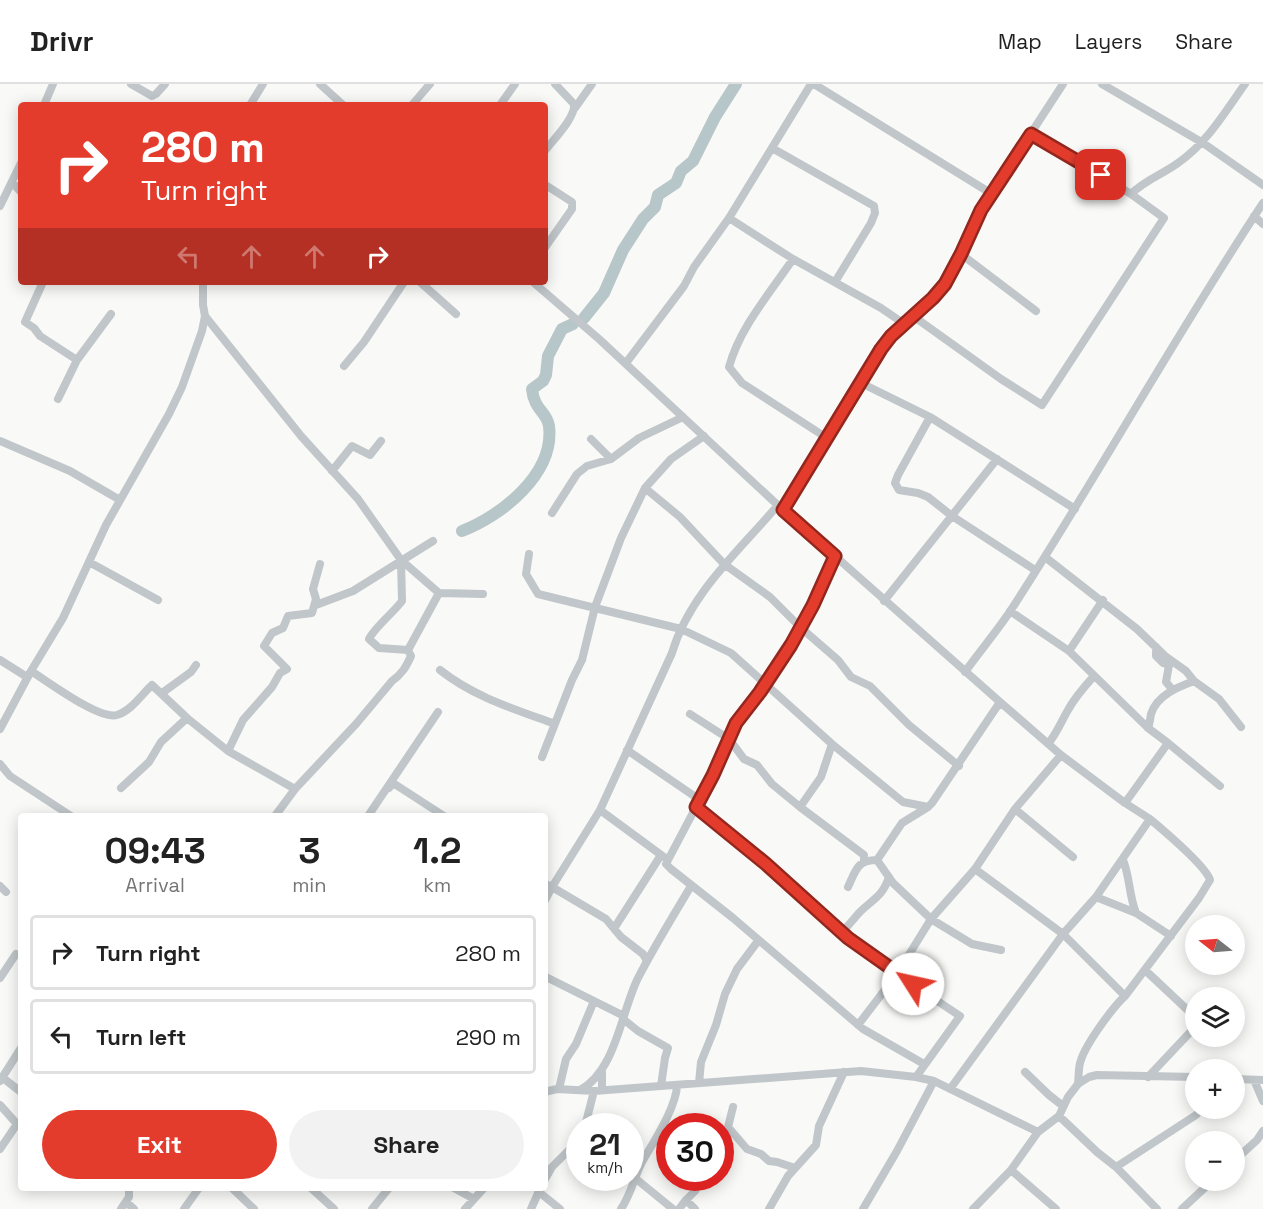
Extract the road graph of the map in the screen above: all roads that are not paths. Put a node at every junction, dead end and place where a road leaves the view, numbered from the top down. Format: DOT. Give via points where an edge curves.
graph roads {
  1 [pos="53,84"];
  2 [pos="131,84"];
  3 [pos="165,84"];
  4 [pos="263,84"];
  5 [pos="320,84"];
  6 [pos="430,84"];
  7 [pos="515,84"];
  8 [pos="555,84"];
  9 [pos="592,84"];
  10 [pos="813,84"];
  11 [pos="1063,84"];
  12 [pos="1102,84"];
  13 [pos="1245,84"];
  14 [pos="45,102"];
  15 [pos="252,102"];
  16 [pos="340,102"];
  17 [pos="415,102"];
  18 [pos="502,102"];
  19 [pos="575,108"];
  20 [pos="1031,134"];
  21 [pos="1203,143"];
  22 [pos="548,147"];
  23 [pos="772,148"];
  24 [pos="18,169"];
  25 [pos="12,182"];
  26 [pos="1263,185"];
  27 [pos="548,187"];
  28 [pos="18,189"];
  29 [pos="992,194"];
  30 [pos="1131,194"];
  31 [pos="1263,203"];
  32 [pos="0,206"];
  33 [pos="1254,216"];
  34 [pos="729,218"];
  35 [pos="1263,224"];
  36 [pos="548,243"];
  37 [pos="961,254"];
  38 [pos="793,259"];
  39 [pos="835,282"];
  40 [pos="42,285"];
  41 [pos="203,285"];
  42 [pos="402,285"];
  43 [pos="423,285"];
  44 [pos="536,285"];
  45 [pos="1036,311"];
  46 [pos="111,314"];
  47 [pos="456,314"];
  48 [pos="205,316"];
  49 [pos="913,316"];
  50 [pos="903,323"];
  51 [pos="77,360"];
  52 [pos="626,363"];
  53 [pos="344,366"];
  54 [pos="861,383"];
  55 [pos="58,399"];
  56 [pos="683,417"];
  57 [pos="930,417"];
  58 [pos="704,436"];
  59 [pos="827,438"];
  60 [pos="591,439"];
  61 [pos="0,441"];
  62 [pos="381,441"];
  63 [pos="611,459"];
  64 [pos="997,459"];
  65 [pos="332,471"];
  66 [pos="645,488"];
  67 [pos="120,500"];
  68 [pos="781,507"];
  69 [pos="1075,509"];
  70 [pos="552,513"];
  71 [pos="952,516"];
  72 [pos="433,542"];
  73 [pos="529,554"];
  74 [pos="835,556"];
  75 [pos="1045,557"];
  76 [pos="401,560"];
  77 [pos="89,562"];
  78 [pos="320,564"];
  79 [pos="723,564"];
  80 [pos="1035,570"];
  81 [pos="440,593"];
  82 [pos="483,594"];
  83 [pos="158,600"];
  84 [pos="1103,600"];
  85 [pos="884,601"];
  86 [pos="315,605"];
  87 [pos="595,607"];
  88 [pos="1010,611"];
  89 [pos="800,627"];
  90 [pos="681,629"];
  91 [pos="1156,647"];
  92 [pos="408,650"];
  93 [pos="1069,651"];
  94 [pos="0,660"];
  95 [pos="196,665"];
  96 [pos="440,670"];
  97 [pos="964,672"];
  98 [pos="29,674"];
  99 [pos="1094,676"];
  100 [pos="1194,681"];
  101 [pos="765,684"];
  102 [pos="1172,689"];
  103 [pos="162,693"];
  104 [pos="1000,702"];
  105 [pos="438,712"];
  106 [pos="690,714"];
  107 [pos="187,718"];
  108 [pos="555,724"];
  109 [pos="1241,726"];
  110 [pos="1148,728"];
  111 [pos="0,729"];
  112 [pos="729,739"];
  113 [pos="1168,743"];
  114 [pos="832,744"];
  115 [pos="1048,744"];
  116 [pos="228,750"];
  117 [pos="627,750"];
  118 [pos="1060,755"];
  119 [pos="542,757"];
  120 [pos="0,764"];
  121 [pos="959,766"];
  122 [pos="1220,786"];
  123 [pos="121,788"];
  124 [pos="295,789"];
  125 [pos="1125,803"];
  126 [pos="696,807"];
  127 [pos="800,807"];
  128 [pos="928,807"];
  129 [pos="1015,809"];
  130 [pos="600,810"];
  131 [pos="66,813"];
  132 [pos="277,813"];
  133 [pos="370,813"];
  134 [pos="370,813"];
  135 [pos="439,813"];
  136 [pos="1150,819"];
  137 [pos="1073,856"];
  138 [pos="664,858"];
  139 [pos="877,860"];
  140 [pos="1123,860"];
  141 [pos="864,861"];
  142 [pos="975,869"];
  143 [pos="889,877"];
  144 [pos="548,885"];
  145 [pos="691,886"];
  146 [pos="848,887"];
  147 [pos="1096,897"];
  148 [pos="1136,913"];
  149 [pos="931,919"];
  150 [pos="615,927"];
  151 [pos="842,932"];
  152 [pos="1063,934"];
  153 [pos="1171,936"];
  154 [pos="758,940"];
  155 [pos="1001,950"];
  156 [pos="16,954"];
  157 [pos="648,961"];
  158 [pos="1145,970"];
  159 [pos="897,974"];
  160 [pos="0,978"];
  161 [pos="548,978"];
  162 [pos="1125,996"];
  163 [pos="594,1001"];
  164 [pos="1185,1008"];
  165 [pos="623,1017"];
  166 [pos="858,1025"];
  167 [pos="1185,1038"];
  168 [pos="18,1053"];
  169 [pos="924,1064"];
  170 [pos="602,1069"];
  171 [pos="844,1072"];
  172 [pos="1025,1072"];
  173 [pos="916,1077"];
  174 [pos="1148,1077"];
  175 [pos="1185,1077"];
  176 [pos="1,1079"];
  177 [pos="1245,1080"];
  178 [pos="1254,1080"];
  179 [pos="1263,1080"];
  180 [pos="934,1081"];
  181 [pos="699,1083"];
  182 [pos="1078,1084"];
  183 [pos="677,1085"];
  184 [pos="661,1086"];
  185 [pos="560,1089"];
  186 [pos="951,1089"];
  187 [pos="18,1090"];
  188 [pos="580,1090"];
  189 [pos="598,1090"];
  190 [pos="548,1091"];
  191 [pos="1263,1101"];
  192 [pos="0,1105"];
  193 [pos="1063,1106"];
  194 [pos="733,1107"];
  195 [pos="590,1113"];
  196 [pos="1059,1116"];
  197 [pos="1190,1119"];
  198 [pos="1038,1131"];
  199 [pos="1263,1131"];
  200 [pos="0,1149"];
  201 [pos="1245,1150"];
  202 [pos="566,1153"];
  203 [pos="644,1160"];
  204 [pos="1116,1167"];
  205 [pos="795,1168"];
  206 [pos="1011,1170"];
  207 [pos="548,1174"];
  208 [pos="644,1185"];
  209 [pos="130,1191"];
  210 [pos="197,1191"];
  211 [pos="235,1191"];
  212 [pos="314,1191"];
  213 [pos="387,1191"];
  214 [pos="459,1191"];
  215 [pos="481,1191"];
  216 [pos="540,1191"];
  217 [pos="541,1191"];
  218 [pos="631,1191"];
  219 [pos="695,1191"];
  220 [pos="1201,1191"];
  221 [pos="474,1199"];
  222 [pos="686,1200"];
  223 [pos="126,1202"];
  224 [pos="377,1207"];
  225 [pos="1051,1207"];
  226 [pos="120,1209"];
  227 [pos="134,1209"];
  228 [pos="184,1209"];
  229 [pos="254,1209"];
  230 [pos="334,1209"];
  231 [pos="465,1209"];
  232 [pos="531,1209"];
  233 [pos="560,1209"];
  234 [pos="621,1209"];
  235 [pos="673,1209"];
  236 [pos="679,1209"];
  237 [pos="694,1209"];
  238 [pos="769,1209"];
  239 [pos="863,1209"];
  240 [pos="973,1209"];
  241 [pos="1157,1209"];
  242 [pos="1182,1209"];
  1 -- 14 [label="street"];
  2 -- 3 [label="street" via="152,96"];
  4 -- 15 [label="street"];
  5 -- 16 [label="street"];
  6 -- 17 [label="street"];
  7 -- 18 [label="street"];
  8 -- 19 [label="street"];
  9 -- 19 [label="street"];
  10 -- 23 [label="street"];
  10 -- 29 [label="street"];
  11 -- 20 [label="street"];
  12 -- 21 [label="street"];
  13 -- 21 [label="street"];
  19 -- 22 [label="street"];
  20 -- 29 [label="street"];
  20 -- 30 [label="street"];
  21 -- 26 [label="street"];
  21 -- 30 [label="street"];
  23 -- 34 [label="street"];
  23 -- 39 [label="street" via="874,206 871,223"];
  24 -- 25 [label="street"];
  25 -- 28 [label="street"];
  25 -- 32 [label="street"];
  27 -- 36 [label="street" via="572,202 572,208"];
  29 -- 37 [label="street"];
  30 -- 49 [label="street" via="1164,218 1042,405"];
  31 -- 33 [label="street"];
  33 -- 35 [label="street"];
  33 -- 69 [label="street"];
  34 -- 38 [label="street"];
  34 -- 52 [label="street"];
  37 -- 45 [label="street"];
  37 -- 49 [label="street" via="945,284"];
  38 -- 39 [label="street"];
  38 -- 59 [label="street" via="747,326 729,367 742,383"];
  39 -- 50 [label="street"];
  40 -- 51 [label="street" via="25,322"];
  41 -- 48 [label="street"];
  42 -- 53 [label="street"];
  43 -- 47 [label="street"];
  44 -- 52 [label="street"];
  46 -- 51 [label="street"];
  48 -- 65 [label="street"];
  48 -- 67 [label="street" via="182,387"];
  49 -- 50 [label="street"];
  50 -- 54 [label="street" via="881,349"];
  51 -- 55 [label="street"];
  52 -- 56 [label="street"];
  54 -- 57 [label="street"];
  54 -- 59 [label="street"];
  56 -- 58 [label="street"];
  56 -- 63 [label="street" via="639,438"];
  57 -- 64 [label="street"];
  57 -- 71 [label="street" via="895,483 899,490 928,498"];
  58 -- 66 [label="street" via="671,459"];
  58 -- 68 [label="street"];
  59 -- 68 [label="street"];
  60 -- 63 [label="street"];
  61 -- 67 [label="street" via="70,471"];
  62 -- 65 [label="street" via="370,455 352,446"];
  63 -- 70 [label="street" via="587,466 576,474"];
  64 -- 69 [label="street"];
  64 -- 71 [label="street"];
  65 -- 76 [label="street" via="358,499"];
  66 -- 79 [label="street" via="680,517"];
  66 -- 87 [label="street"];
  67 -- 77 [label="street"];
  68 -- 74 [label="street"];
  68 -- 79 [label="street"];
  69 -- 75 [label="street"];
  71 -- 80 [label="street"];
  71 -- 85 [label="street"];
  72 -- 76 [label="street"];
  73 -- 87 [label="street" via="526,574 538,594"];
  74 -- 85 [label="street"];
  74 -- 89 [label="street"];
  75 -- 80 [label="street"];
  75 -- 84 [label="street"];
  76 -- 81 [label="street"];
  76 -- 86 [label="street" via="353,591"];
  76 -- 92 [label="street" via="402,601 369,639 379,648"];
  77 -- 83 [label="street"];
  77 -- 98 [label="street" via="63,618"];
  78 -- 86 [label="street" via="313,589"];
  79 -- 89 [label="street" via="770,597"];
  79 -- 90 [label="street"];
  80 -- 88 [label="street"];
  81 -- 82 [label="street"];
  81 -- 92 [label="street"];
  84 -- 91 [label="street"];
  84 -- 93 [label="street"];
  85 -- 97 [label="street"];
  86 -- 116 [label="street" via="312,613 288,616 283,628 272,633 264,646 287,669 243,720"];
  87 -- 90 [label="street"];
  87 -- 108 [label="street" via="582,660"];
  88 -- 93 [label="street"];
  88 -- 97 [label="street"];
  89 -- 101 [label="street"];
  89 -- 121 [label="street" via="838,660 851,677 870,686"];
  90 -- 101 [label="street" via="731,654"];
  90 -- 117 [label="street"];
  91 -- 100 [label="street"];
  91 -- 102 [label="street" via="1156,656 1169,665 1166,682"];
  92 -- 124 [label="street" via="411,656 404,671"];
  93 -- 99 [label="street"];
  94 -- 98 [label="street"];
  95 -- 103 [label="street"];
  96 -- 108 [label="street" via="487,699"];
  97 -- 104 [label="street"];
  98 -- 103 [label="street" via="107,715 127,710 152,685"];
  98 -- 111 [label="street"];
  99 -- 110 [label="street"];
  99 -- 115 [label="street" via="1078,693 1058,733"];
  100 -- 102 [label="street"];
  100 -- 109 [label="street" via="1219,699"];
  101 -- 112 [label="street"];
  101 -- 114 [label="street"];
  102 -- 110 [label="street" via="1151,713"];
  103 -- 107 [label="street"];
  104 -- 115 [label="street"];
  104 -- 121 [label="street"];
  105 -- 133 [label="street"];
  106 -- 112 [label="street"];
  107 -- 116 [label="street"];
  107 -- 123 [label="street"];
  108 -- 119 [label="street"];
  110 -- 113 [label="street"];
  112 -- 126 [label="street"];
  112 -- 127 [label="street" via="744,759 757,765 772,784"];
  113 -- 122 [label="street"];
  113 -- 125 [label="street"];
  114 -- 127 [label="street" via="821,777"];
  114 -- 128 [label="street" via="903,802"];
  115 -- 118 [label="street"];
  116 -- 124 [label="street"];
  117 -- 126 [label="street" via="697,798"];
  117 -- 130 [label="street"];
  118 -- 125 [label="street"];
  118 -- 129 [label="street"];
  120 -- 131 [label="street" via="10,776"];
  121 -- 128 [label="street"];
  124 -- 132 [label="street"];
  125 -- 136 [label="street"];
  126 -- 138 [label="street"];
  126 -- 151 [label="street"];
  127 -- 141 [label="street" via="864,855"];
  128 -- 139 [label="street" via="902,823"];
  129 -- 137 [label="street"];
  129 -- 142 [label="street"];
  130 -- 138 [label="street"];
  130 -- 144 [label="street"];
  134 -- 135 [label="street" via="393,783"];
  136 -- 140 [label="street"];
  136 -- 153 [label="street" via="1202,868 1209,880"];
  138 -- 145 [label="street"];
  138 -- 150 [label="street"];
  139 -- 141 [label="street"];
  139 -- 143 [label="street"];
  140 -- 147 [label="street"];
  140 -- 148 [label="street"];
  141 -- 146 [label="street"];
  142 -- 149 [label="street"];
  142 -- 152 [label="street"];
  143 -- 149 [label="street"];
  143 -- 151 [label="street" via="876,900"];
  144 -- 150 [label="street"];
  145 -- 154 [label="street"];
  145 -- 157 [label="street"];
  147 -- 148 [label="street"];
  147 -- 152 [label="street"];
  148 -- 153 [label="street"];
  149 -- 155 [label="street" via="972,944"];
  149 -- 159 [label="street"];
  150 -- 157 [label="street"];
  151 -- 159 [label="street"];
  152 -- 162 [label="street"];
  152 -- 186 [label="street"];
  153 -- 158 [label="street"];
  154 -- 166 [label="street"];
  154 -- 181 [label="street" via="725,994 701,1062"];
  156 -- 160 [label="street"];
  157 -- 165 [label="street"];
  158 -- 162 [label="street"];
  158 -- 164 [label="street"];
  159 -- 166 [label="street"];
  159 -- 169 [label="street" via="960,1016"];
  161 -- 163 [label="street"];
  162 -- 182 [label="street" via="1086,1047"];
  163 -- 165 [label="street"];
  163 -- 185 [label="street" via="566,1059"];
  165 -- 170 [label="street"];
  165 -- 184 [label="street" via="638,1031 668,1048"];
  166 -- 169 [label="street"];
  167 -- 174 [label="street"];
  168 -- 176 [label="street"];
  169 -- 173 [label="street"];
  170 -- 188 [label="street" via="589,1086"];
  170 -- 189 [label="street"];
  171 -- 173 [label="street"];
  171 -- 181 [label="street"];
  171 -- 205 [label="street" via="819,1126 816,1145"];
  172 -- 193 [label="street"];
  173 -- 180 [label="street"];
  174 -- 175 [label="street"];
  174 -- 182 [label="street" via="1097,1075"];
  176 -- 187 [label="street"];
  177 -- 178 [label="street"];
  178 -- 179 [label="street"];
  178 -- 191 [label="street"];
  180 -- 186 [label="street"];
  180 -- 239 [label="street"];
  181 -- 183 [label="street"];
  182 -- 193 [label="street"];
  183 -- 184 [label="street"];
  183 -- 203 [label="street" via="674,1102"];
  184 -- 189 [label="street"];
  185 -- 188 [label="street"];
  185 -- 190 [label="street"];
  186 -- 198 [label="street"];
  188 -- 189 [label="street"];
  189 -- 195 [label="street"];
  192 -- 200 [label="street" via="17,1125"];
  193 -- 196 [label="street"];
  194 -- 205 [label="street" via="728,1127 739,1142 769,1161"];
  196 -- 198 [label="street"];
  196 -- 204 [label="street"];
  197 -- 204 [label="street"];
  198 -- 206 [label="street"];
  199 -- 201 [label="street"];
  202 -- 207 [label="street"];
  204 -- 241 [label="street"];
  205 -- 238 [label="street"];
  206 -- 225 [label="street"];
  206 -- 240 [label="street"];
  208 -- 235 [label="street"];
  209 -- 223 [label="street"];
  210 -- 228 [label="street"];
  211 -- 229 [label="street"];
  212 -- 230 [label="street"];
  213 -- 224 [label="street"];
  214 -- 221 [label="street"];
  215 -- 221 [label="street"];
  216 -- 232 [label="street"];
  217 -- 233 [label="street"];
  218 -- 234 [label="street"];
  219 -- 222 [label="street"];
  220 -- 242 [label="street"];
  221 -- 231 [label="street"];
  222 -- 236 [label="street"];
  222 -- 237 [label="street"];
  223 -- 226 [label="street"];
  223 -- 227 [label="street"];
}
